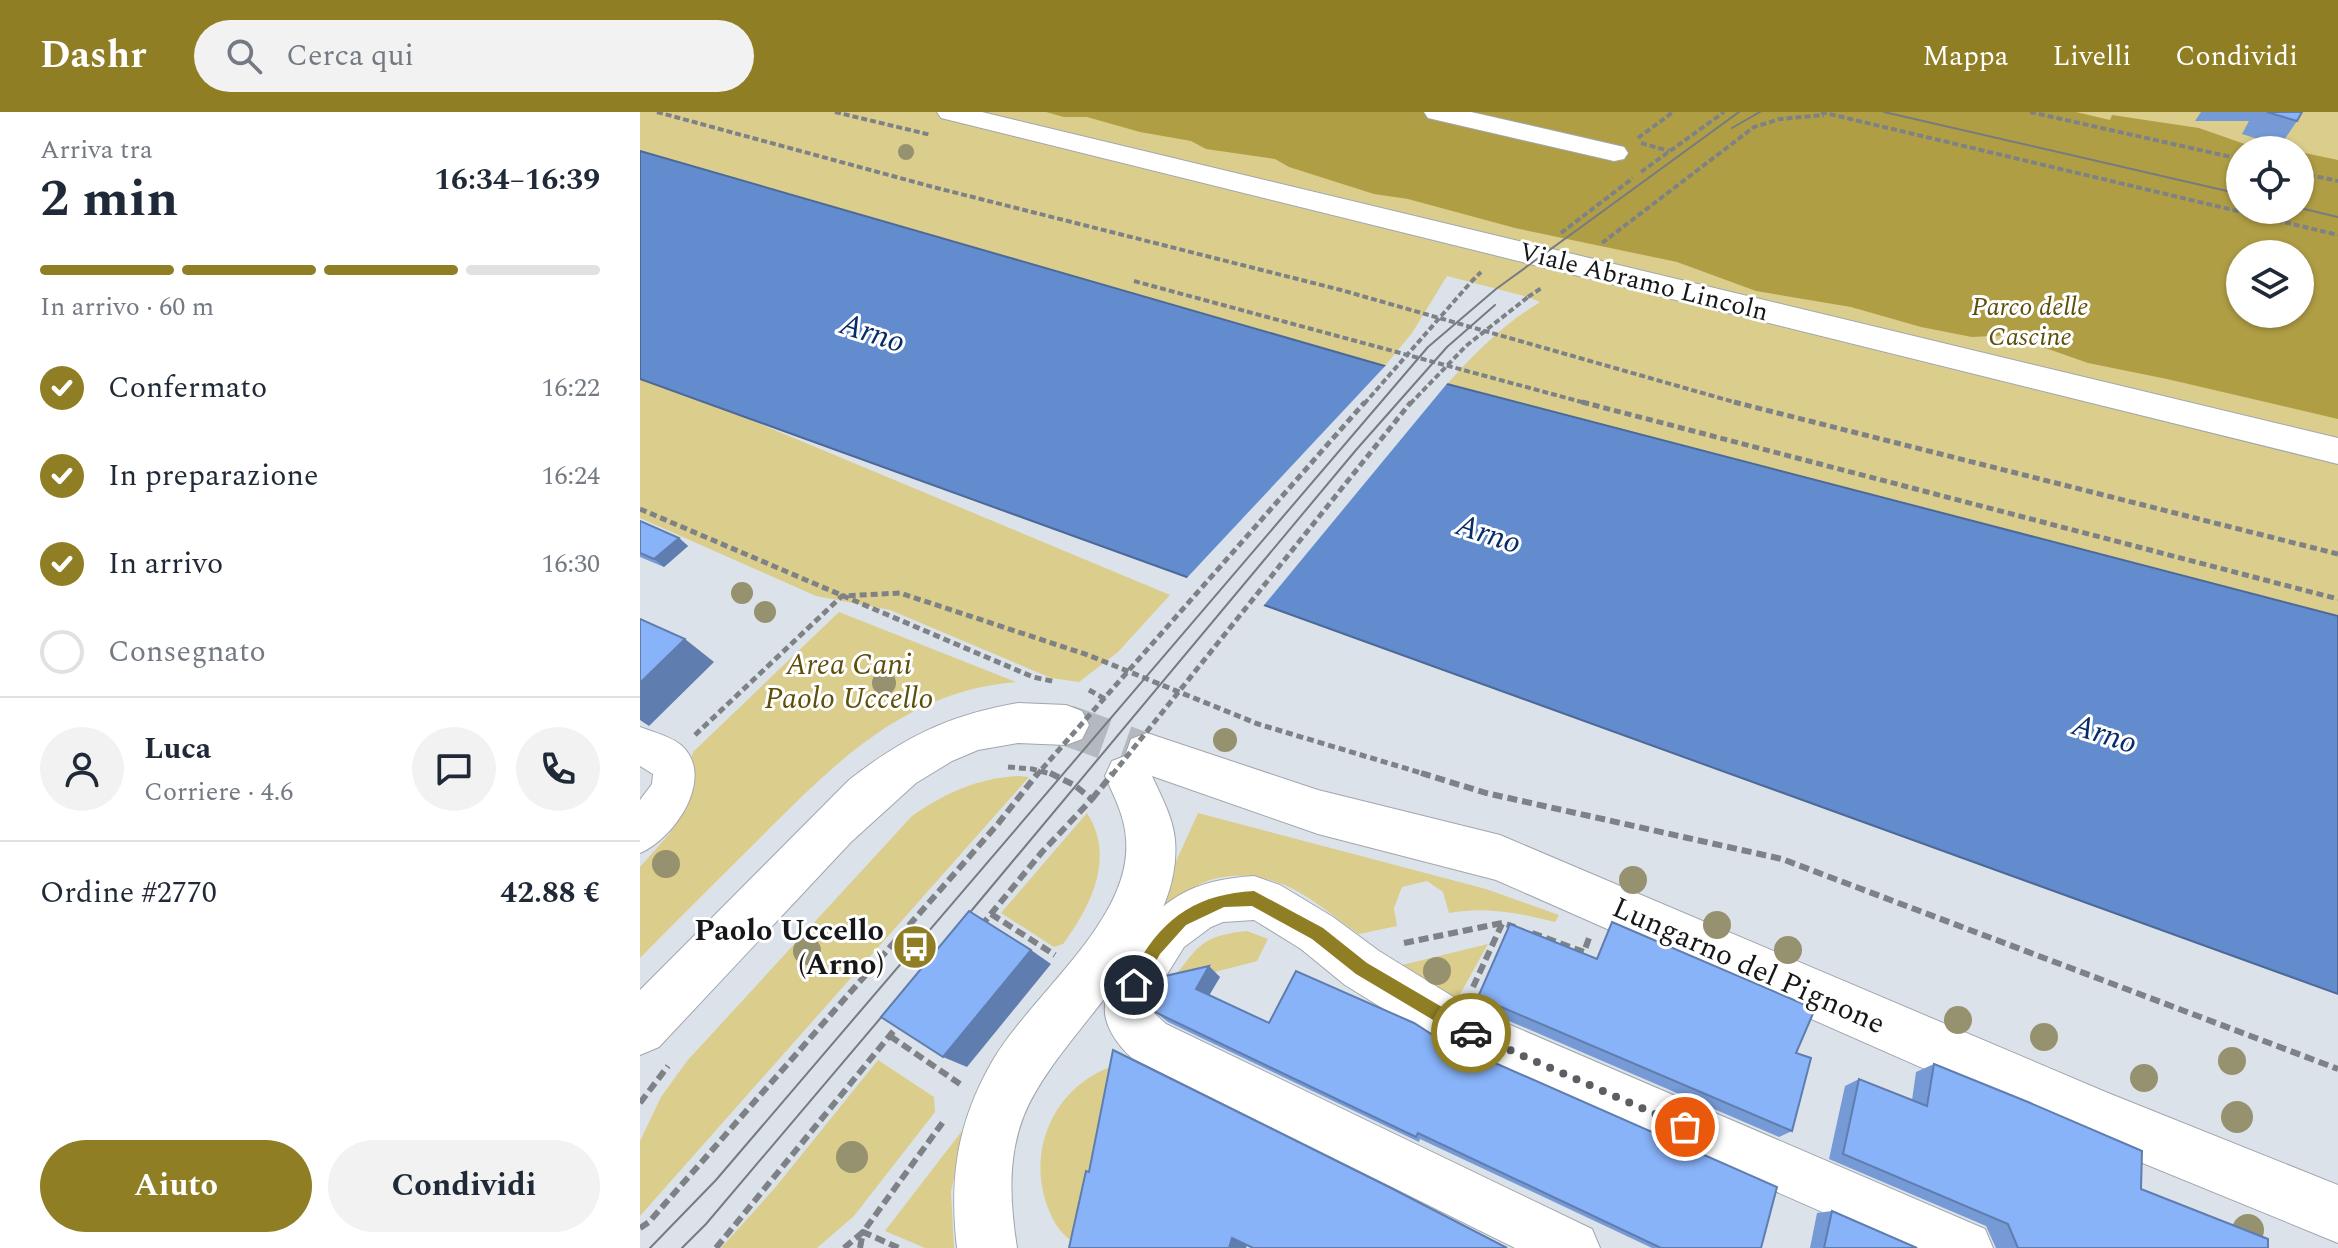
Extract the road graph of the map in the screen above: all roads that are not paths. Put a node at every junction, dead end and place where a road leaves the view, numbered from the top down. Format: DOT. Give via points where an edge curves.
graph roads {
  1 [pos="950,112"];
  2 [pos="1437,112"];
  3 [pos="1032,121"];
  4 [pos="1614,153"];
  5 [pos="2338,451"];
  6 [pos="1079,698"];
  7 [pos="654,753"];
  8 [pos="640,832"];
  9 [pos="653,1028"];
  10 [pos="2338,1214"];
  11 [pos="987,1248"];
  12 [pos="1573,1248"];
  13 [pos="1966,1248"];
  1 -- 3 [label="street, Viale Abramo Lincoln"];
  2 -- 4 [label="street"];
  3 -- 5 [label="street, Viale Abramo Lincoln" via="1531,254"];
  6 -- 9 [label="main road" via="1026,722 946,739 896,768 851,808"];
  7 -- 8 [label="street" via="674,772 673,784"];
  10 -- 11 [label="main road, Lungarno del Pignone" via="2099,1117 1500,858 1318,812 1122,776 1150,832 1147,880 1124,928 1024,1063 999,1109 982,1176"];
  12 -- 13 [label="street" via="1149,1041 1134,1027 1128,1008 1134,985 1168,931 1195,911 1223,900 1264,901 1456,1026"];
}
